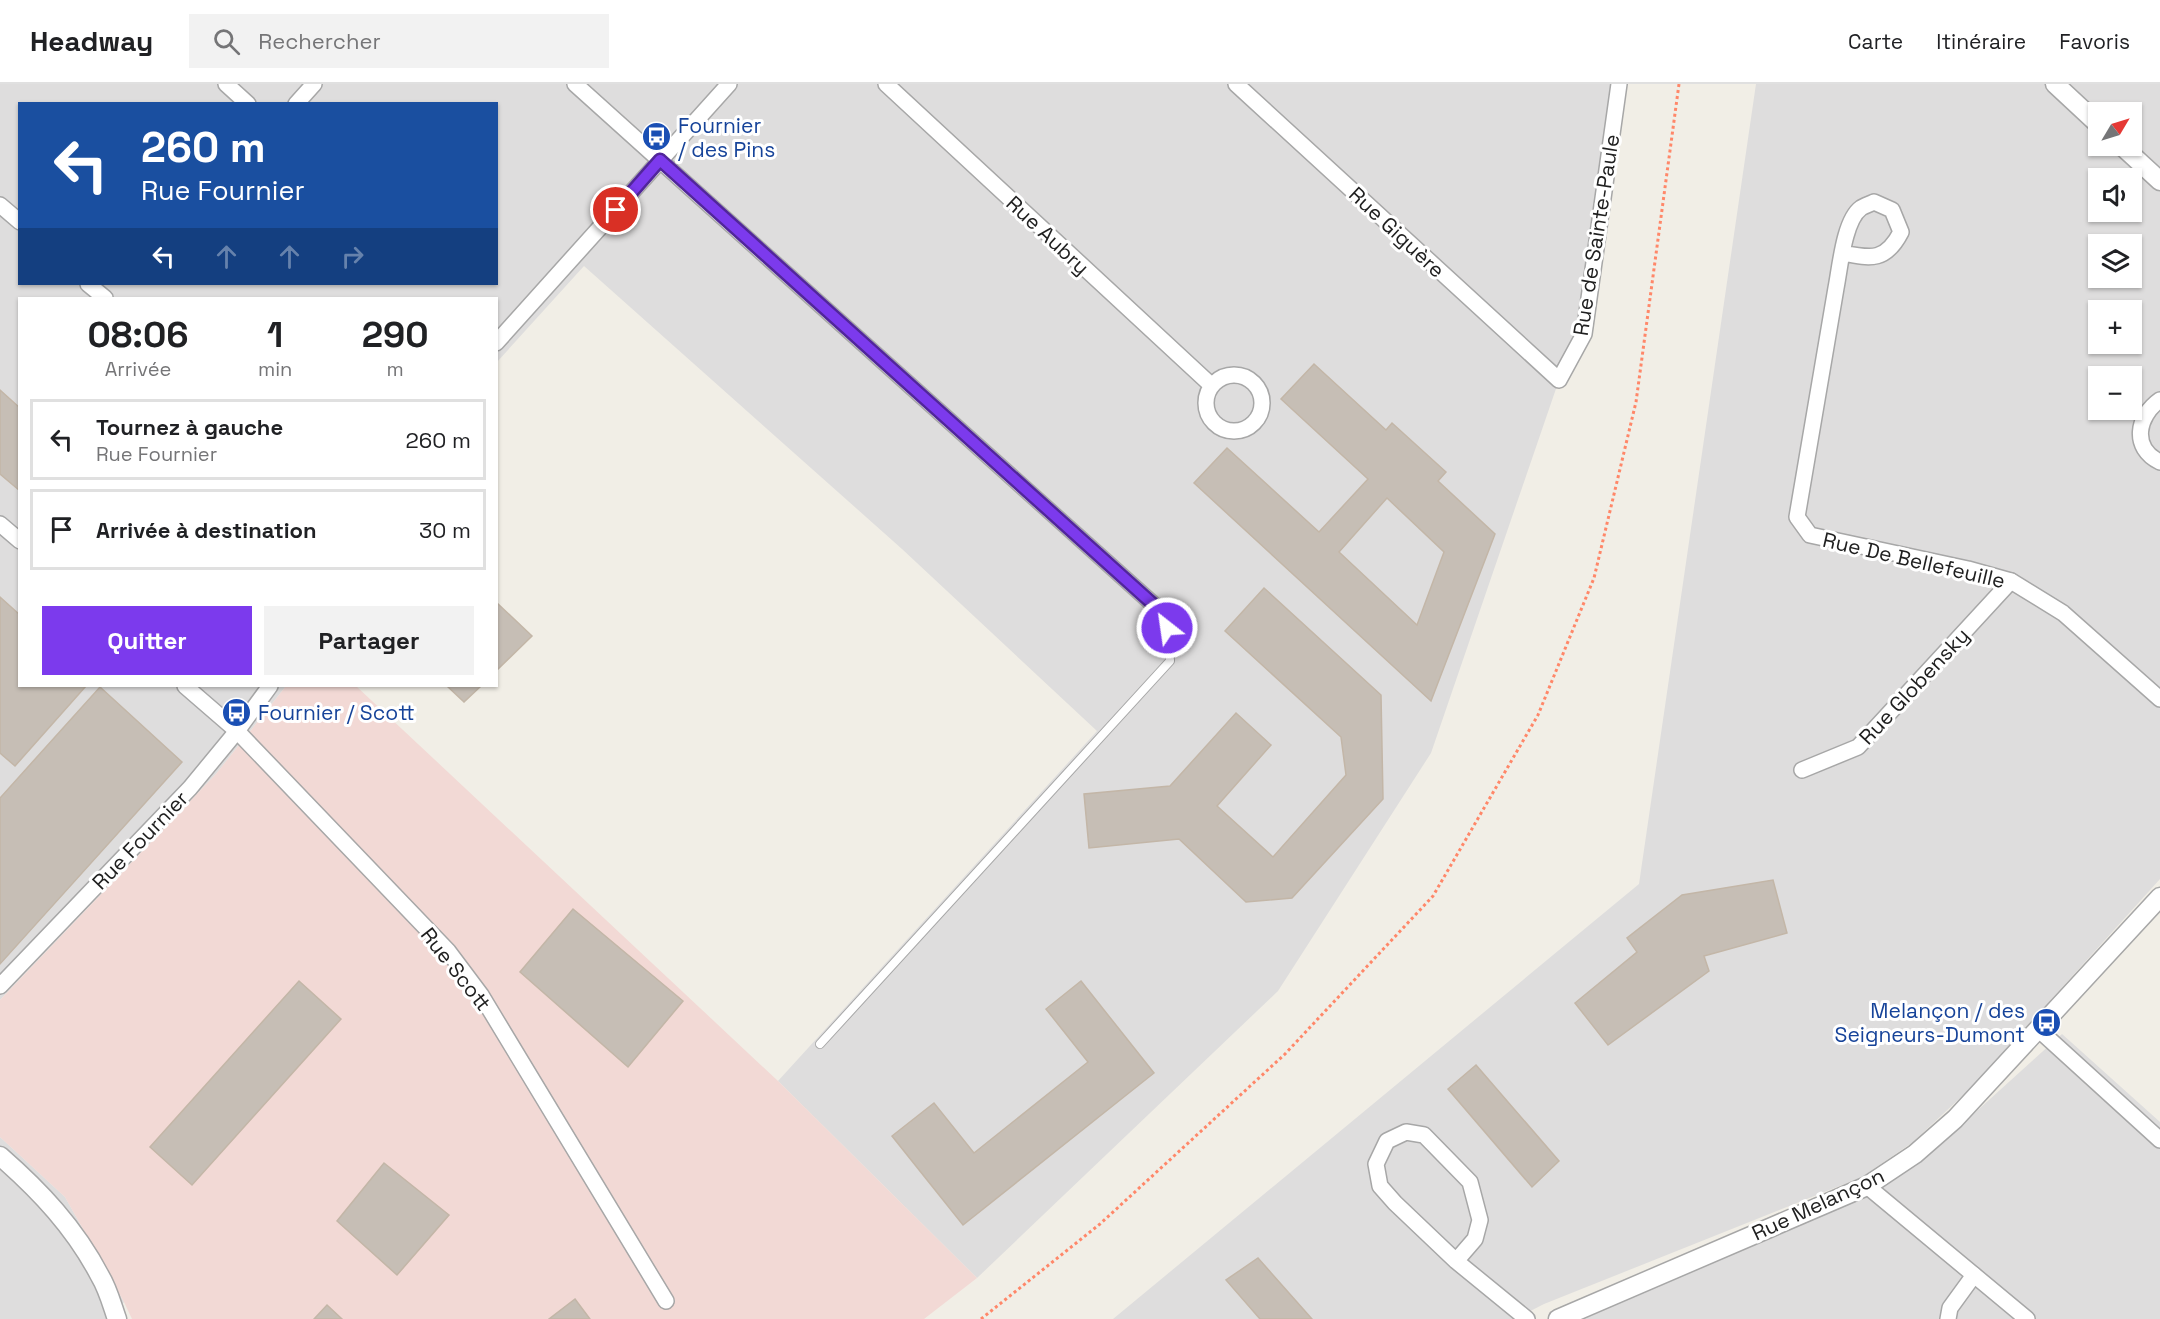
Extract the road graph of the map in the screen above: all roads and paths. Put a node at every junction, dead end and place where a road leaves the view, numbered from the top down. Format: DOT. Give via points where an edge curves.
graph roads {
  1 [pos="226,84"];
  2 [pos="314,84"];
  3 [pos="575,84"];
  4 [pos="729,84"];
  5 [pos="886,84"];
  6 [pos="1236,84"];
  7 [pos="1619,84"];
  8 [pos="1679,84"];
  9 [pos="2055,84"];
  10 [pos="246,102"];
  11 [pos="298,102"];
  12 [pos="2088,115"];
  13 [pos="2133,156"];
  14 [pos="660,160"];
  15 [pos="2160,181"];
  16 [pos="0,205"];
  17 [pos="18,220"];
  18 [pos="1843,253"];
  19 [pos="89,285"];
  20 [pos="104,297"];
  21 [pos="498,341"];
  22 [pos="1559,380"];
  23 [pos="1211,385"];
  24 [pos="2160,400"];
  25 [pos="2160,462"];
  26 [pos="0,524"];
  27 [pos="18,539"];
  28 [pos="2011,581"];
  29 [pos="1164,614"];
  30 [pos="185,687"];
  31 [pos="269,687"];
  32 [pos="2160,699"];
  33 [pos="237,731"];
  34 [pos="1802,770"];
  35 [pos="2160,897"];
  36 [pos="0,986"];
  37 [pos="2038,1029"];
  38 [pos="820,1044"];
  39 [pos="2160,1140"];
  40 [pos="0,1156"];
  41 [pos="1867,1186"];
  42 [pos="1456,1261"];
  43 [pos="1974,1275"];
  44 [pos="666,1301"];
  45 [pos="117,1319"];
  46 [pos="981,1319"];
  47 [pos="1527,1319"];
  48 [pos="1557,1319"];
  49 [pos="1948,1319"];
  50 [pos="2027,1319"];
  1 -- 10 [label="street"];
  2 -- 11 [label="street"];
  3 -- 14 [label="street"];
  4 -- 14 [label="street"];
  5 -- 23 [label="street, Rue Aubry"];
  6 -- 22 [label="street, Rue Giguère"];
  7 -- 22 [label="street, Rue de Sainte-Paule" via="1584,334"];
  8 -- 46 [label="path" via="1636,402 1594,578 1539,716 1433,896 1285,1054 1100,1224"];
  9 -- 12 [label="street"];
  13 -- 15 [label="street"];
  14 -- 21 [label="street"];
  14 -- 29 [label="street"];
  16 -- 17 [label="street"];
  18 -- 28 [label="street, Rue De Bellefeuille" via="1797,517 1810,536"];
  19 -- 20 [label="street"];
  24 -- 25 [label="street" via="2145,413 2140,433 2147,452"];
  26 -- 27 [label="street"];
  28 -- 32 [label="street, Rue De Bellefeuille" via="2063,613"];
  28 -- 34 [label="street, Rue Globensky" via="1858,747"];
  29 -- 38 [label="lane" via="1170,661"];
  30 -- 33 [label="street, Rue Scott"];
  31 -- 33 [label="street, Rue Fournier"];
  33 -- 36 [label="street, Rue Fournier" via="190,788"];
  33 -- 44 [label="street, Rue Scott" via="448,951 481,995"];
  35 -- 37 [label="street, Rue Melançon"];
  37 -- 39 [label="street"];
  37 -- 41 [label="street, Rue Melançon" via="1955,1119 1915,1154"];
  40 -- 45 [label="street" via="54,1207 80,1241 102,1278"];
  41 -- 43 [label="street"];
  41 -- 48 [label="street, Rue Melançon"];
  42 -- 42 [label="street" via="1380,1186 1376,1164 1387,1141 1406,1132 1424,1135 1470,1182 1480,1220 1475,1239"];
  42 -- 47 [label="street"];
  43 -- 49 [label="street" via="1950,1308"];
  43 -- 50 [label="street"];
}
